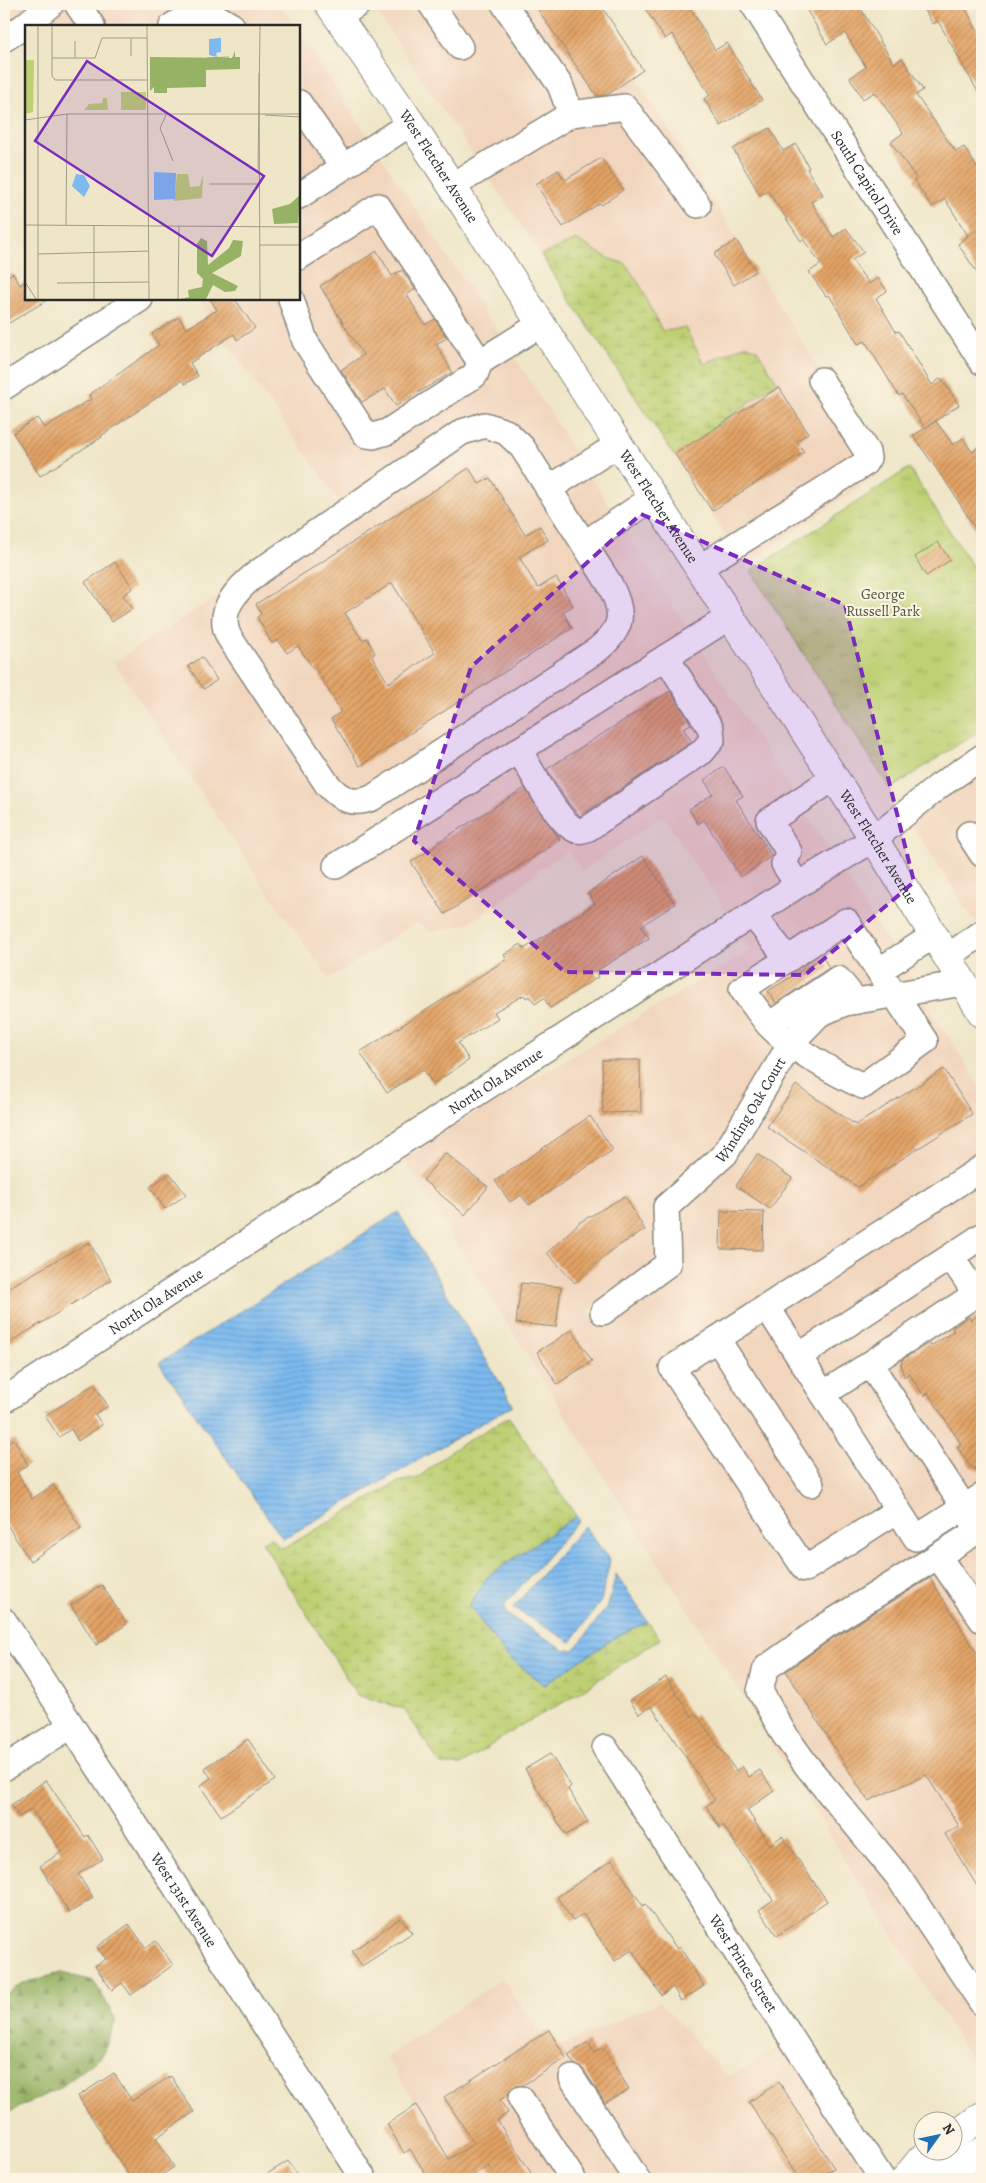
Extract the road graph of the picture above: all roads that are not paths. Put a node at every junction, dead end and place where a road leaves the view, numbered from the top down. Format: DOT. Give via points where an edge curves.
graph roads {
  1 [pos="52,4"];
  2 [pos="77,4"];
  3 [pos="431,4"];
  4 [pos="504,4"];
  5 [pos="752,4"];
  6 [pos="342,8"];
  7 [pos="25,25"];
  8 [pos="26,25"];
  9 [pos="91,25"];
  10 [pos="174,25"];
  11 [pos="230,25"];
  12 [pos="4,39"];
  13 [pos="460,47"];
  14 [pos="300,106"];
  15 [pos="571,114"];
  16 [pos="412,123"];
  17 [pos="308,135"];
  18 [pos="343,167"];
  19 [pos="452,186"];
  20 [pos="300,195"];
  21 [pos="698,205"];
  22 [pos="300,256"];
  23 [pos="138,300"];
  24 [pos="290,300"];
  25 [pos="541,324"];
  26 [pos="480,362"];
  27 [pos="982,362"];
  28 [pos="820,380"];
  29 [pos="4,387"];
  30 [pos="619,444"];
  31 [pos="548,489"];
  32 [pos="654,497"];
  33 [pos="584,544"];
  34 [pos="699,568"];
  35 [pos="730,616"];
  36 [pos="666,658"];
  37 [pos="519,750"];
  38 [pos="982,757"];
  39 [pos="834,778"];
  40 [pos="874,839"];
  41 [pos="336,866"];
  42 [pos="798,885"];
  43 [pos="753,914"];
  44 [pos="982,933"];
  45 [pos="940,947"];
  46 [pos="788,959"];
  47 [pos="876,963"];
  48 [pos="838,979"];
  49 [pos="963,983"];
  50 [pos="896,995"];
  51 [pos="856,1001"];
  52 [pos="982,1013"];
  53 [pos="769,1025"];
  54 [pos="791,1043"];
  55 [pos="982,1168"];
  56 [pos="982,1236"];
  57 [pos="951,1257"];
  58 [pos="979,1294"];
  59 [pos="767,1307"];
  60 [pos="603,1312"];
  61 [pos="717,1339"];
  62 [pos="799,1356"];
  63 [pos="870,1364"];
  64 [pos="823,1394"];
  65 [pos="4,1400"];
  66 [pos="811,1484"];
  67 [pos="973,1502"];
  68 [pos="898,1510"];
  69 [pos="980,1529"];
  70 [pos="938,1556"];
  71 [pos="982,1620"];
  72 [pos="4,1621"];
  73 [pos="71,1726"];
  74 [pos="605,1748"];
  75 [pos="4,1768"];
  76 [pos="982,2003"];
  77 [pos="572,2078"];
  78 [pos="521,2099"];
  79 [pos="982,2116"];
  80 [pos="964,2129"];
  81 [pos="982,2151"];
  82 [pos="919,2160"];
  83 [pos="364,2179"];
  84 [pos="573,2179"];
  85 [pos="637,2179"];
  86 [pos="882,2179"];
  87 [pos="905,2179"];
  88 [pos="938,2179"];
  1 -- 8 [label="street"];
  2 -- 9 [label="street"];
  3 -- 13 [label="street"];
  4 -- 15 [label="street" via="560,85"];
  5 -- 27 [label="street, South Capitol Drive"];
  6 -- 16 [label="main road, West Fletcher Avenue"];
  7 -- 12 [label="street"];
  10 -- 11 [label="street" via="193,13 207,12"];
  14 -- 17 [label="street"];
  15 -- 19 [label="street"];
  15 -- 21 [label="street" via="625,107"];
  16 -- 18 [label="street"];
  16 -- 19 [label="main road, West Fletcher Avenue"];
  17 -- 18 [label="street"];
  18 -- 20 [label="street"];
  19 -- 25 [label="main road, West Fletcher Avenue"];
  22 -- 26 [label="street" via="378,206"];
  23 -- 29 [label="street"];
  24 -- 26 [label="street" via="305,340 366,435 386,432 475,375"];
  25 -- 26 [label="street"];
  25 -- 30 [label="main road, West Fletcher Avenue"];
  28 -- 34 [label="street" via="868,458 864,464"];
  30 -- 31 [label="street"];
  30 -- 32 [label="main road, West Fletcher Avenue"];
  31 -- 33 [label="street"];
  31 -- 33 [label="street" via="522,447 506,432 485,425 462,432 250,579 227,607 225,630 335,794 346,801 372,798 597,650 611,637 621,611 617,598"];
  32 -- 33 [label="street"];
  32 -- 34 [label="main road, West Fletcher Avenue"];
  34 -- 35 [label="main road, West Fletcher Avenue"];
  35 -- 36 [label="street"];
  35 -- 39 [label="main road, West Fletcher Avenue"];
  36 -- 37 [label="street"];
  36 -- 37 [label="street" via="711,729 712,740 702,752 589,828 581,831 572,828 561,818"];
  37 -- 41 [label="street"];
  38 -- 40 [label="street, North Ola Avenue" via="938,786"];
  39 -- 40 [label="main road, West Fletcher Avenue"];
  39 -- 42 [label="street" via="769,821 789,852 784,864"];
  40 -- 42 [label="street, North Ola Avenue"];
  40 -- 45 [label="main road, West Fletcher Avenue"];
  42 -- 43 [label="street, North Ola Avenue"];
  43 -- 46 [label="street"];
  43 -- 65 [label="street, North Ola Avenue"];
  44 -- 45 [label="street"];
  45 -- 47 [label="street"];
  45 -- 49 [label="main road, West Fletcher Avenue"];
  46 -- 47 [label="street" via="846,920"];
  46 -- 53 [label="street" via="742,989"];
  47 -- 48 [label="street"];
  47 -- 50 [label="street"];
  48 -- 51 [label="street"];
  48 -- 53 [label="street"];
  49 -- 50 [label="street, Winding Oak Court"];
  49 -- 52 [label="main road, West Fletcher Avenue"];
  50 -- 51 [label="street, Winding Oak Court"];
  50 -- 54 [label="street" via="925,1041 863,1086 841,1076"];
  51 -- 54 [label="street, Winding Oak Court" via="819,1014"];
  53 -- 54 [label="street"];
  54 -- 60 [label="street, Winding Oak Court" via="725,1154 666,1207 668,1264"];
  55 -- 59 [label="street"];
  56 -- 57 [label="street"];
  57 -- 58 [label="street"];
  57 -- 62 [label="street"];
  58 -- 63 [label="street"];
  59 -- 61 [label="street"];
  59 -- 62 [label="street"];
  61 -- 66 [label="street"];
  61 -- 68 [label="street" via="672,1368 805,1569"];
  62 -- 64 [label="street"];
  63 -- 64 [label="street"];
  63 -- 67 [label="street"];
  64 -- 68 [label="street"];
  67 -- 68 [label="street" via="916,1538"];
  67 -- 69 [label="street"];
  69 -- 70 [label="street"];
  70 -- 71 [label="street"];
  70 -- 76 [label="street" via="824,1627 766,1668 760,1691 784,1734 898,1876"];
  72 -- 73 [label="street, West 131st Avenue"];
  73 -- 75 [label="street"];
  73 -- 83 [label="street, West 131st Avenue"];
  74 -- 86 [label="street, West Prince Street"];
  77 -- 85 [label="street"];
  78 -- 84 [label="street"];
  79 -- 80 [label="main road"];
  81 -- 88 [label="main road"];
  82 -- 87 [label="main road"];
}
